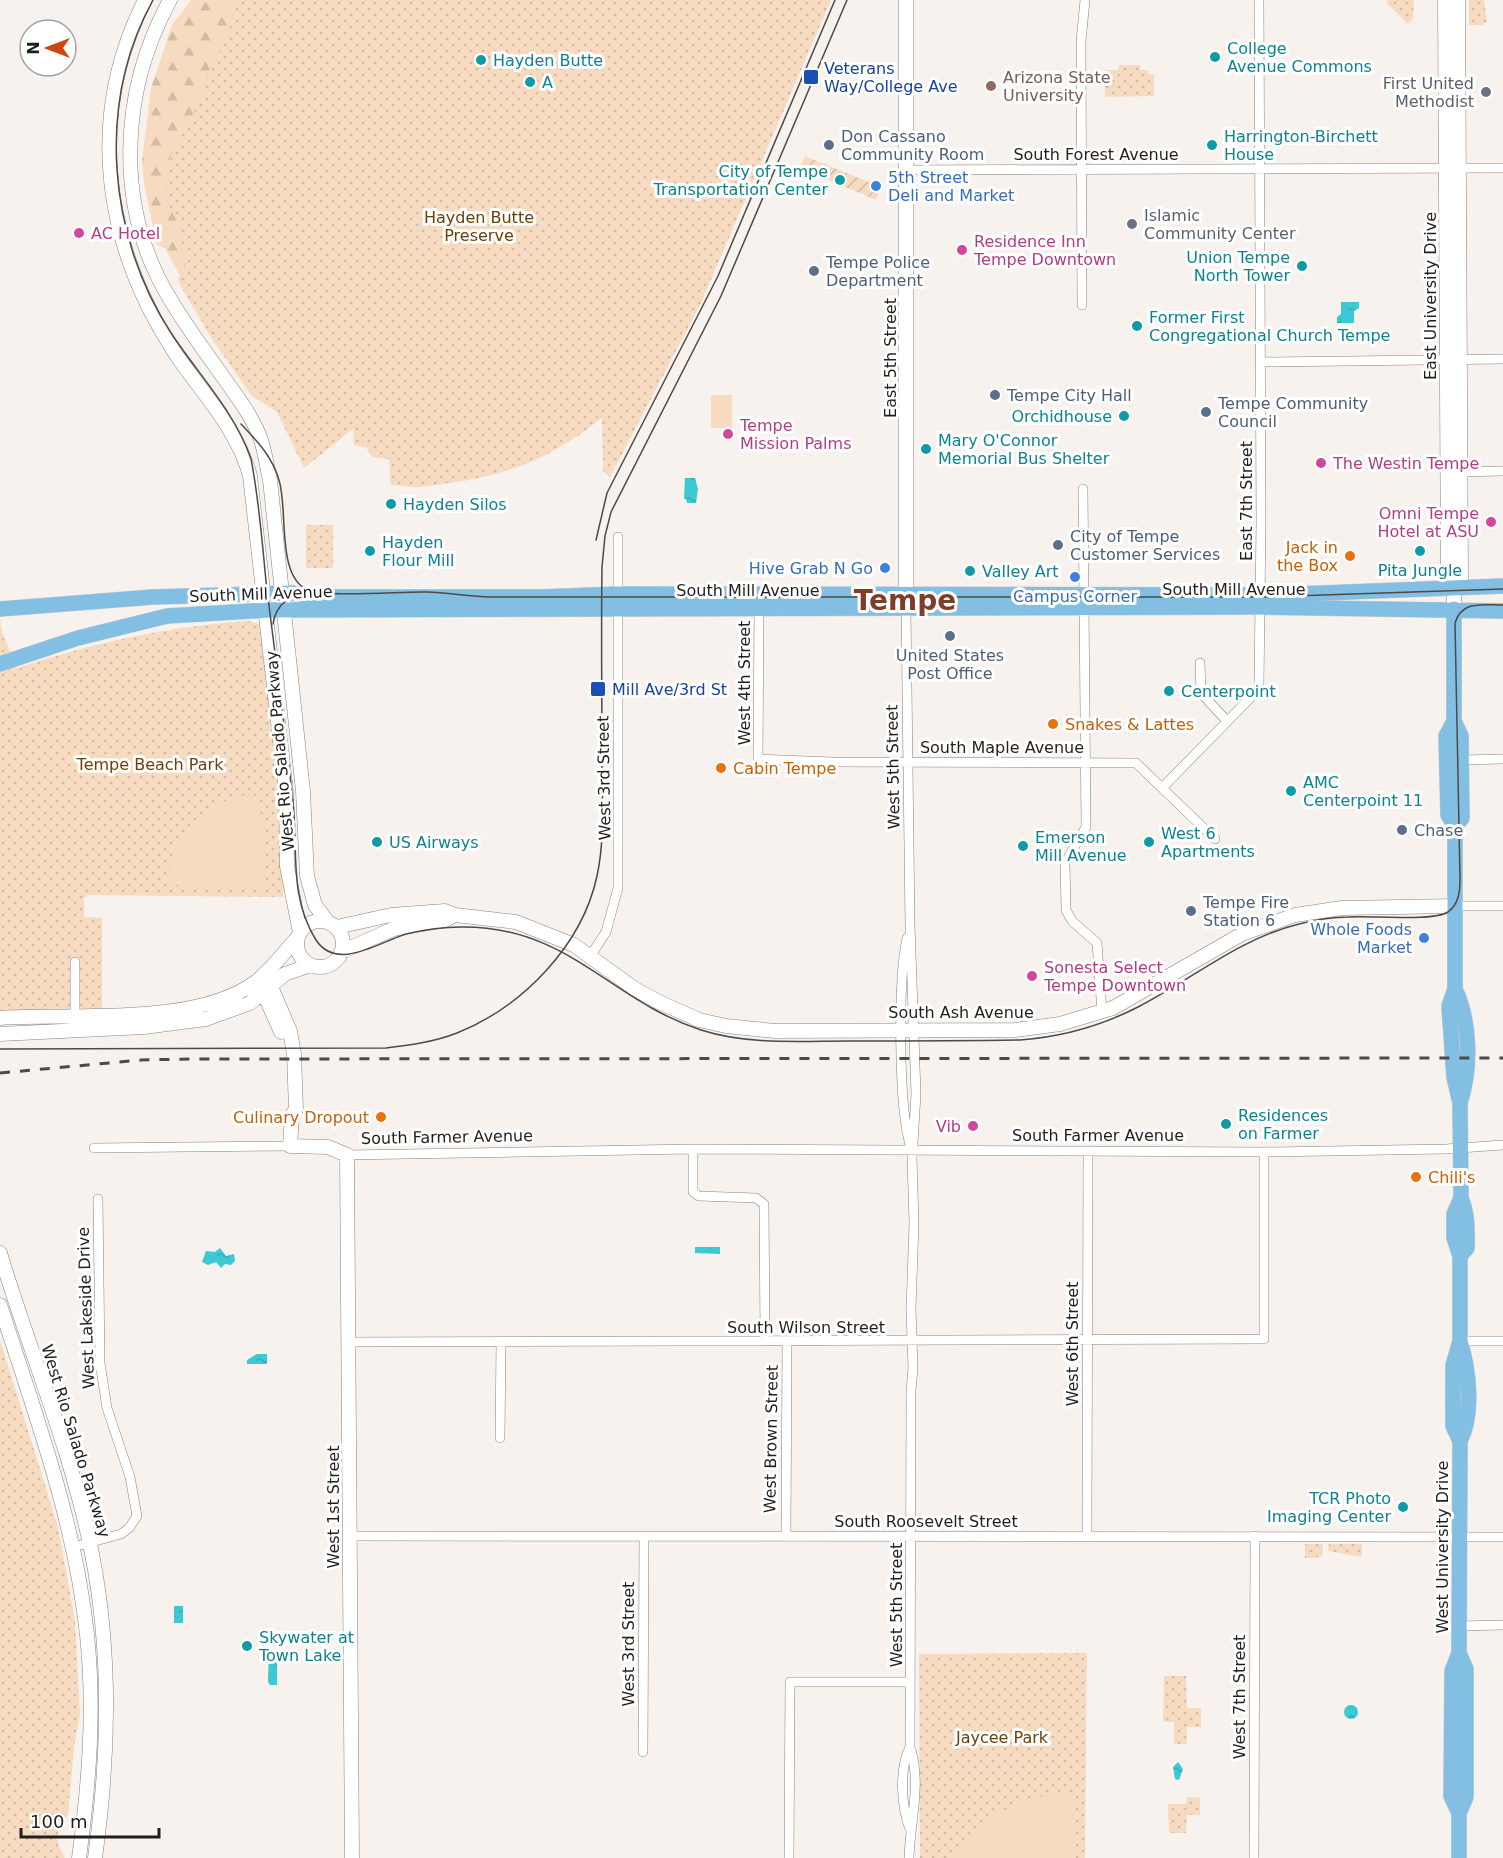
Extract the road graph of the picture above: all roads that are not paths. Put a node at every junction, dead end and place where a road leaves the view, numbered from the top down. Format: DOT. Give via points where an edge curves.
graph roads {
  1 [pos="145,0"];
  2 [pos="161,0"];
  3 [pos="170,0"];
  4 [pos="906,0"];
  5 [pos="1085,0"];
  6 [pos="1259,0"];
  7 [pos="1444,0"];
  8 [pos="1458,0"];
  9 [pos="149,41"];
  10 [pos="1452,168"];
  11 [pos="1503,168"];
  12 [pos="1082,169"];
  13 [pos="1259,169"];
  14 [pos="905,170"];
  15 [pos="1082,305"];
  16 [pos="1453,360"];
  17 [pos="1503,360"];
  18 [pos="1261,362"];
  19 [pos="1503,471"];
  20 [pos="1460,472"];
  21 [pos="1083,489"];
  22 [pos="618,537"];
  23 [pos="1503,586"];
  24 [pos="1454,589"];
  25 [pos="281,593"];
  26 [pos="265,594"];
  27 [pos="790,594"];
  28 [pos="618,600"];
  29 [pos="906,601"];
  30 [pos="1084,601"];
  31 [pos="1261,601"];
  32 [pos="759,608"];
  33 [pos="0,609"];
  34 [pos="1454,609"];
  35 [pos="275,610"];
  36 [pos="1503,611"];
  37 [pos="1200,663"];
  38 [pos="0,664"];
  39 [pos="278,716"];
  40 [pos="1226,720"];
  41 [pos="1454,721"];
  42 [pos="758,759"];
  43 [pos="1503,759"];
  44 [pos="1462,760"];
  45 [pos="909,762"];
  46 [pos="1085,762"];
  47 [pos="301,771"];
  48 [pos="1163,787"];
  49 [pos="1455,826"];
  50 [pos="1215,839"];
  51 [pos="1455,906"];
  52 [pos="1503,906"];
  53 [pos="455,915"];
  54 [pos="332,924"];
  55 [pos="296,939"];
  56 [pos="341,952"];
  57 [pos="591,955"];
  58 [pos="75,962"];
  59 [pos="276,965"];
  60 [pos="311,965"];
  61 [pos="267,991"];
  62 [pos="1102,1012"];
  63 [pos="75,1015"];
  64 [pos="0,1018"];
  65 [pos="909,1029"];
  66 [pos="75,1030"];
  67 [pos="0,1034"];
  68 [pos="1503,1145"];
  69 [pos="290,1146"];
  70 [pos="1461,1147"];
  71 [pos="94,1148"];
  72 [pos="693,1149"];
  73 [pos="912,1150"];
  74 [pos="1088,1152"];
  75 [pos="1264,1152"];
  76 [pos="347,1155"];
  77 [pos="98,1199"];
  78 [pos="0,1253"];
  79 [pos="0,1305"];
  80 [pos="501,1341"];
  81 [pos="765,1341"];
  82 [pos="788,1341"];
  83 [pos="1460,1341"];
  84 [pos="1503,1341"];
  85 [pos="349,1342"];
  86 [pos="911,1342"];
  87 [pos="1087,1342"];
  88 [pos="501,1438"];
  89 [pos="349,1536"];
  90 [pos="911,1536"];
  91 [pos="1087,1536"];
  92 [pos="1255,1536"];
  93 [pos="644,1537"];
  94 [pos="786,1537"];
  95 [pos="1460,1537"];
  96 [pos="1503,1537"];
  97 [pos="90,1543"];
  98 [pos="73,1547"];
  99 [pos="1503,1625"];
  100 [pos="1459,1626"];
  101 [pos="910,1682"];
  102 [pos="643,1752"];
  103 [pos="79,1858"];
  104 [pos="95,1858"];
  105 [pos="352,1858"];
  106 [pos="789,1858"];
  107 [pos="909,1858"];
  108 [pos="1254,1858"];
  109 [pos="1459,1858"];
  1 -- 26 [label="main road" via="124,48 112,106 109,158 116,220 128,261 151,314 233,434 246,463"];
  2 -- 9 [label="main road"];
  3 -- 9 [label="main road"];
  4 -- 14 [label="main road, East 5th Street"];
  5 -- 12 [label="street" via="1081,41"];
  6 -- 13 [label="street, East 7th Street"];
  7 -- 10 [label="main road, East University Drive"];
  8 -- 10 [label="main road, East University Drive"];
  9 -- 25 [label="main road" via="131,120 130,170 136,209 144,241 169,298 246,409 262,441 270,480"];
  10 -- 11 [label="street, South Forest Avenue"];
  10 -- 13 [label="street, South Forest Avenue"];
  10 -- 16 [label="main road, East University Drive"];
  12 -- 13 [label="street, South Forest Avenue"];
  12 -- 14 [label="street, South Forest Avenue"];
  12 -- 15 [label="street"];
  13 -- 18 [label="street, East 7th Street"];
  14 -- 29 [label="main road, East 5th Street"];
  16 -- 17 [label="street"];
  16 -- 18 [label="street"];
  16 -- 20 [label="main road, East University Drive"];
  16 -- 24 [label="main road, East University Drive" via="1448,580"];
  18 -- 31 [label="street, East 7th Street"];
  19 -- 20 [label="street"];
  20 -- 24 [label="main road, East University Drive" via="1461,579"];
  21 -- 30 [label="street"];
  22 -- 28 [label="street, West 3rd Street"];
  23 -- 24 [label="main road, South Mill Avenue"];
  24 -- 31 [label="main road, South Mill Avenue"];
  24 -- 34 [label="main road, East University Drive"];
  25 -- 26 [label="main road, South Mill Avenue"];
  25 -- 28 [label="main road, South Mill Avenue" via="309,597"];
  25 -- 35 [label="main road"];
  26 -- 33 [label="main road, South Mill Avenue" via="153,597"];
  26 -- 35 [label="main road"];
  27 -- 28 [label="main road, South Mill Avenue"];
  27 -- 29 [label="main road, South Mill Avenue"];
  27 -- 32 [label="main road" via="782,600 763,601"];
  28 -- 32 [label="main road, South Mill Avenue"];
  28 -- 35 [label="main road, South Mill Avenue"];
  28 -- 57 [label="street, West 3rd Street" via="618,888 606,932"];
  29 -- 30 [label="main road, South Mill Avenue"];
  29 -- 32 [label="main road, South Mill Avenue"];
  29 -- 45 [label="street, West 5th Street"];
  30 -- 31 [label="main road, South Mill Avenue"];
  30 -- 46 [label="street"];
  31 -- 34 [label="main road, South Mill Avenue"];
  31 -- 40 [label="street" via="1259,685"];
  32 -- 42 [label="street, West 4th Street"];
  34 -- 36 [label="main road, South Mill Avenue"];
  34 -- 41 [label="main road, West University Drive"];
  35 -- 38 [label="main road, South Mill Avenue" via="167,616 103,630"];
  35 -- 39 [label="main road, West Rio Salado Parkway"];
  35 -- 47 [label="main road, West Rio Salado Parkway"];
  37 -- 40 [label="street" via="1201,693"];
  39 -- 47 [label="main road" via="288,727 293,766"];
  39 -- 55 [label="main road, West Rio Salado Parkway" via="286,792 287,866"];
  40 -- 48 [label="street"];
  41 -- 44 [label="main road" via="1461,736"];
  41 -- 49 [label="main road, West University Drive" via="1446,736 1448,815"];
  42 -- 45 [label="street, South Maple Avenue"];
  43 -- 44 [label="street"];
  44 -- 49 [label="main road" via="1462,818"];
  45 -- 46 [label="street, South Maple Avenue"];
  45 -- 65 [label="street, West 5th Street"];
  46 -- 48 [label="street, South Maple Avenue" via="1136,763"];
  46 -- 62 [label="street" via="1086,827 1065,863 1065,910 1097,943"];
  47 -- 54 [label="main road, West Rio Salado Parkway" via="308,885 315,905"];
  48 -- 50 [label="street, South Maple Avenue"];
  49 -- 51 [label="main road, West University Drive"];
  51 -- 52 [label="street, South Ash Avenue"];
  51 -- 62 [label="main road, South Ash Avenue" via="1342,908 1275,921 1242,933 1138,996"];
  51 -- 70 [label="main road, West University Drive" via="1455,989 1463,1006 1467,1058 1467,1080 1460,1103"];
  53 -- 54 [label="main road, South Ash Avenue" via="445,911"];
  53 -- 56 [label="main road, South Ash Avenue" via="393,929"];
  53 -- 57 [label="main road, South Ash Avenue" via="495,918 532,927"];
  54 -- 55 [label="main road" via="308,925"];
  54 -- 56 [label="main road" via="342,939"];
  55 -- 59 [label="main road"];
  55 -- 60 [label="main road" via="299,954"];
  56 -- 60 [label="main road" via="331,964"];
  57 -- 65 [label="main road, South Ash Avenue" via="635,989 699,1020 775,1031"];
  58 -- 63 [label="street"];
  59 -- 61 [label="main road" via="262,984"];
  59 -- 63 [label="main road" via="242,990 198,1006 157,1013"];
  60 -- 61 [label="main road" via="290,971"];
  61 -- 66 [label="main road" via="234,1010 187,1023"];
  61 -- 69 [label="main road" via="286,1049 287,1109 292,1115"];
  62 -- 65 [label="main road, South Ash Avenue" via="1041,1028"];
  63 -- 64 [label="main road"];
  63 -- 66 [label="street"];
  65 -- 73 [label="street, West 5th Street" via="916,1094"];
  66 -- 67 [label="main road"];
  68 -- 70 [label="street, South Farmer Avenue"];
  69 -- 71 [label="street, South Farmer Avenue"];
  69 -- 76 [label="main road, South Farmer Avenue" via="328,1148"];
  70 -- 75 [label="street, South Farmer Avenue"];
  70 -- 83 [label="main road, West University Drive" via="1461,1198 1454,1214 1454,1238 1460,1256"];
  72 -- 73 [label="street, South Farmer Avenue"];
  72 -- 76 [label="street, South Farmer Avenue"];
  72 -- 81 [label="street" via="693,1192 699,1196 756,1198 764,1204"];
  73 -- 74 [label="street, South Farmer Avenue"];
  73 -- 86 [label="street, West 5th Street" via="908,1224 912,1255"];
  74 -- 75 [label="street, South Farmer Avenue"];
  74 -- 87 [label="street, West 6th Street"];
  75 -- 87 [label="street, South Wilson Street" via="1264,1340"];
  76 -- 85 [label="main road, West 1st Street"];
  77 -- 97 [label="street, West Lakeside Drive" via="100,1363 107,1408 137,1510 134,1521 121,1534"];
  78 -- 97 [label="main road, West Rio Salado Parkway"];
  79 -- 98 [label="main road, West Rio Salado Parkway"];
  80 -- 81 [label="street, South Wilson Street"];
  80 -- 85 [label="street, South Wilson Street"];
  80 -- 88 [label="street"];
  81 -- 82 [label="street, South Wilson Street"];
  82 -- 86 [label="street, South Wilson Street"];
  82 -- 94 [label="street, West Brown Street"];
  83 -- 84 [label="street"];
  83 -- 95 [label="main road, West University Drive" via="1467,1362 1467,1428 1460,1441"];
  85 -- 89 [label="main road, West 1st Street"];
  86 -- 87 [label="street, South Wilson Street"];
  86 -- 90 [label="street, West 5th Street"];
  87 -- 91 [label="street, West 6th Street"];
  89 -- 93 [label="street, South Roosevelt Street"];
  89 -- 105 [label="main road, West 1st Street"];
  90 -- 91 [label="street, South Roosevelt Street"];
  90 -- 94 [label="street, South Roosevelt Street"];
  90 -- 101 [label="street, West 5th Street"];
  91 -- 92 [label="street, South Roosevelt Street"];
  92 -- 95 [label="street, South Roosevelt Street"];
  92 -- 108 [label="street, West 7th Street"];
  93 -- 94 [label="street, South Roosevelt Street"];
  93 -- 102 [label="street, West 3rd Street"];
  95 -- 96 [label="street, South Roosevelt Street"];
  95 -- 100 [label="main road, West University Drive"];
  97 -- 98 [label="street, West Lakeside Drive"];
  97 -- 104 [label="main road, West Rio Salado Parkway" via="106,1687 106,1753"];
  98 -- 103 [label="main road, West Rio Salado Parkway" via="87,1636 90,1700 88,1785"];
  99 -- 100 [label="street"];
  100 -- 109 [label="main road, West University Drive" via="1459,1653 1466,1669 1466,1797 1459,1813"];
  101 -- 106 [label="street" via="790,1682"];
  101 -- 107 [label="street, West 5th Street" via="910,1747 905,1757 904,1779"];
}
